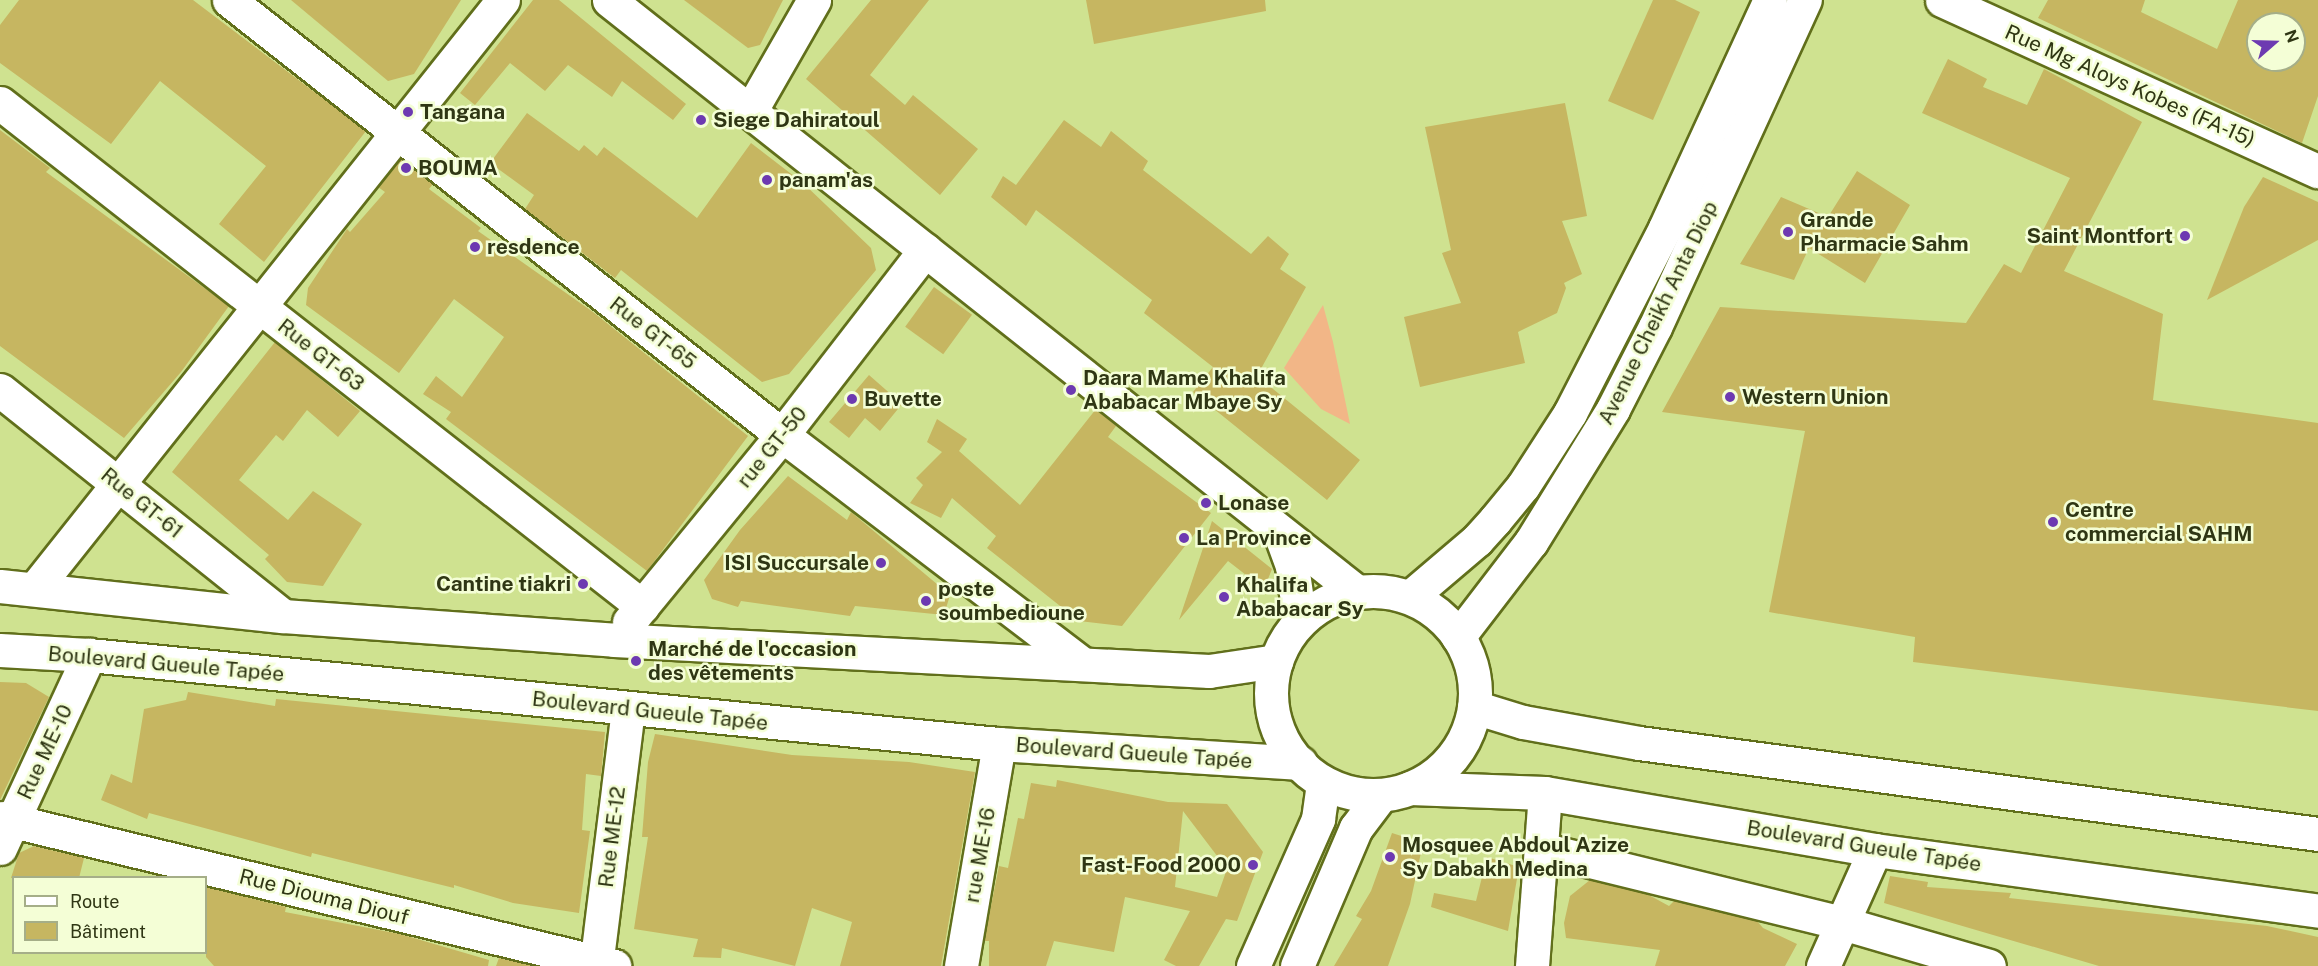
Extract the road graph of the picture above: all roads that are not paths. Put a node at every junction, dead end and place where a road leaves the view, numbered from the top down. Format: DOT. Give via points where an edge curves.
graph roads {
  1 [pos="229,0"];
  2 [pos="503,0"];
  3 [pos="609,0"];
  4 [pos="814,0"];
  5 [pos="1770,0"];
  6 [pos="1805,0"];
  7 [pos="1942,0"];
  8 [pos="0,103"];
  9 [pos="751,110"];
  10 [pos="397,132"];
  11 [pos="2318,171"];
  12 [pos="925,250"];
  13 [pos="259,306"];
  14 [pos="0,390"];
  15 [pos="782,435"];
  16 [pos="118,484"];
  17 [pos="1280,533"];
  18 [pos="0,586"];
  19 [pos="36,587"];
  20 [pos="1357,592"];
  21 [pos="1410,597"];
  22 [pos="642,606"];
  23 [pos="284,616"];
  24 [pos="1300,621"];
  25 [pos="1458,637"];
  26 [pos="614,640"];
  27 [pos="0,650"];
  28 [pos="89,655"];
  29 [pos="1276,661"];
  30 [pos="1081,663"];
  31 [pos="1474,707"];
  32 [pos="628,709"];
  33 [pos="999,744"];
  34 [pos="1312,772"];
  35 [pos="1395,791"];
  36 [pos="1545,792"];
  37 [pos="4,829"];
  38 [pos="2318,834"];
  39 [pos="1541,849"];
  40 [pos="1875,850"];
  41 [pos="2318,911"];
  42 [pos="1278,912"];
  43 [pos="1842,923"];
  44 [pos="1314,926"];
  45 [pos="602,965"];
  46 [pos="961,966"];
  47 [pos="1253,966"];
  48 [pos="1297,966"];
  49 [pos="1532,966"];
  50 [pos="1823,966"];
  51 [pos="1989,966"];
  1 -- 10 [label="street, Rue GT-65"];
  2 -- 10 [label="street"];
  3 -- 9 [label="street"];
  4 -- 9 [label="street"];
  5 -- 21 [label="street, Avenue Cheikh Anta Diop" via="1665,228 1570,413 1523,486 1489,527"];
  6 -- 25 [label="street, Avenue Cheikh Anta Diop" via="1655,327 1613,409 1531,542"];
  7 -- 11 [label="street, Rue Mg Aloys Kobes (FA-15)"];
  8 -- 13 [label="street, Rue GT-63"];
  9 -- 12 [label="street"];
  10 -- 13 [label="street"];
  10 -- 15 [label="street, Rue GT-65"];
  12 -- 15 [label="street, rue GT-50"];
  12 -- 17 [label="street"];
  13 -- 16 [label="street"];
  13 -- 22 [label="street, Rue GT-63"];
  14 -- 16 [label="street, Rue GT-61"];
  15 -- 22 [label="street, rue GT-50"];
  15 -- 30 [label="street, Rue GT-65"];
  16 -- 19 [label="street"];
  16 -- 23 [label="street, Rue GT-61"];
  17 -- 20 [label="street"];
  17 -- 24 [label="street" via="1292,566"];
  18 -- 19 [label="street"];
  19 -- 23 [label="street"];
  20 -- 21 [label="street" via="1385,591"];
  20 -- 24 [label="street" via="1326,602"];
  21 -- 25 [label="street" via="1429,607"];
  22 -- 26 [label="street, rue GT-50"];
  23 -- 26 [label="street"];
  24 -- 29 [label="street"];
  25 -- 31 [label="street" via="1473,671"];
  26 -- 30 [label="street"];
  27 -- 28 [label="street, Boulevard Gueule Tapée"];
  28 -- 32 [label="street, Boulevard Gueule Tapée"];
  28 -- 37 [label="street, Rue ME-10"];
  29 -- 30 [label="street" via="1209,671"];
  29 -- 34 [label="street" via="1274,715 1289,749"];
  31 -- 35 [label="street" via="1465,736 1453,756 1437,772"];
  31 -- 38 [label="street" via="1522,722 1628,742"];
  32 -- 33 [label="street, Boulevard Gueule Tapée"];
  32 -- 45 [label="street, Rue ME-12"];
  33 -- 34 [label="street, Boulevard Gueule Tapée"];
  33 -- 46 [label="street, rue ME-16"];
  34 -- 35 [label="street" via="1351,792"];
  34 -- 42 [label="street" via="1318,819"];
  35 -- 36 [label="street, Boulevard Gueule Tapée"];
  35 -- 44 [label="street" via="1356,828"];
  36 -- 39 [label="street"];
  36 -- 40 [label="street, Boulevard Gueule Tapée"];
  37 -- 45 [label="street, Rue Diouma Diouf"];
  39 -- 43 [label="street"];
  39 -- 49 [label="street"];
  40 -- 41 [label="street, Boulevard Gueule Tapée"];
  40 -- 43 [label="street"];
  42 -- 44 [label="street"];
  42 -- 47 [label="street"];
  43 -- 50 [label="street"];
  43 -- 51 [label="street"];
  44 -- 48 [label="street"];
}
